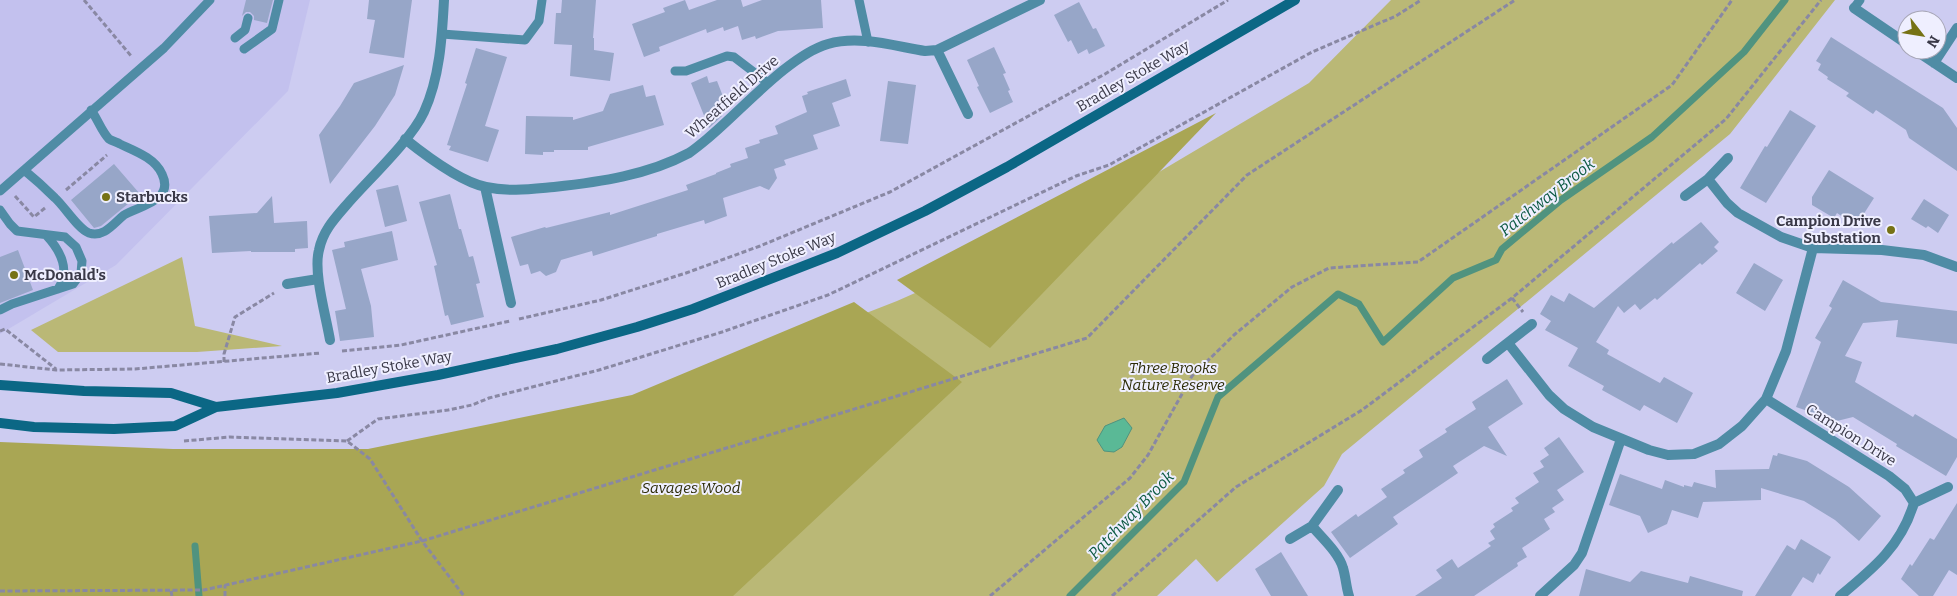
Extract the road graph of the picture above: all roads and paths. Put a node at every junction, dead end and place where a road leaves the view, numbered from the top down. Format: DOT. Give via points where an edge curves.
graph roads {
  1 [pos="84,0"];
  2 [pos="210,0"];
  3 [pos="279,0"];
  4 [pos="444,0"];
  5 [pos="542,0"];
  6 [pos="860,0"];
  7 [pos="1040,0"];
  8 [pos="1228,0"];
  9 [pos="1295,0"];
  10 [pos="1516,0"];
  11 [pos="1732,0"];
  12 [pos="1821,0"];
  13 [pos="1857,4"];
  14 [pos="248,18"];
  15 [pos="1957,28"];
  16 [pos="442,34"];
  17 [pos="1897,36"];
  18 [pos="235,38"];
  19 [pos="868,42"];
  20 [pos="244,49"];
  21 [pos="937,50"];
  22 [pos="1930,60"];
  23 [pos="1934,63"];
  24 [pos="141,68"];
  25 [pos="675,71"];
  26 [pos="1957,78"];
  27 [pos="768,84"];
  28 [pos="91,110"];
  29 [pos="968,114"];
  30 [pos="405,140"];
  31 [pos="103,147"];
  32 [pos="1728,158"];
  33 [pos="24,170"];
  34 [pos="1708,179"];
  35 [pos="485,187"];
  36 [pos="3,188"];
  37 [pos="1686,196"];
  38 [pos="56,198"];
  39 [pos="0,210"];
  40 [pos="46,235"];
  41 [pos="1813,248"];
  42 [pos="1957,267"];
  43 [pos="318,278"];
  44 [pos="287,284"];
  45 [pos="58,289"];
  46 [pos="511,303"];
  47 [pos="0,310"];
  48 [pos="1532,324"];
  49 [pos="0,331"];
  50 [pos="330,340"];
  51 [pos="1508,343"];
  52 [pos="334,352"];
  53 [pos="324,353"];
  54 [pos="1487,359"];
  55 [pos="224,362"];
  56 [pos="0,364"];
  57 [pos="56,370"];
  58 [pos="0,385"];
  59 [pos="1766,399"];
  60 [pos="216,407"];
  61 [pos="0,423"];
  62 [pos="1622,439"];
  63 [pos="176,441"];
  64 [pos="1948,487"];
  65 [pos="1338,490"];
  66 [pos="1914,503"];
  67 [pos="1312,526"];
  68 [pos="1290,539"];
  69 [pos="422,541"];
  70 [pos="225,585"];
  71 [pos="0,591"];
  72 [pos="171,591"];
  73 [pos="194,591"];
  74 [pos="172,596"];
  75 [pos="191,596"];
  76 [pos="225,596"];
  77 [pos="464,596"];
  78 [pos="990,596"];
  79 [pos="1112,596"];
  80 [pos="1349,596"];
  81 [pos="1540,596"];
  82 [pos="1840,596"];
  1 -- 24 [label="path"];
  2 -- 24 [label="lane"];
  3 -- 20 [label="lane" via="272,29"];
  4 -- 16 [label="street"];
  5 -- 16 [label="lane" via="539,21 525,40"];
  6 -- 19 [label="lane"];
  7 -- 21 [label="street, Wheatfield Drive"];
  8 -- 52 [label="path" via="1105,74 890,192 760,246 686,274 600,300 402,345"];
  9 -- 60 [label="street, Bradley Stoke Way" via="925,211 742,291 637,327 557,349 337,393"];
  10 -- 69 [label="path" via="1247,175 1087,338"];
  11 -- 78 [label="path" via="1672,85 1418,262 1329,268 1292,287 1234,335 1192,376 1148,456 1130,478"];
  12 -- 79 [label="path" via="1726,119 1512,298 1362,410 1236,487"];
  13 -- 17 [label="street"];
  14 -- 18 [label="lane" via="245,30"];
  15 -- 23 [label="street"];
  16 -- 30 [label="street" via="434,84 424,113"];
  19 -- 21 [label="street, Wheatfield Drive"];
  19 -- 27 [label="street, Wheatfield Drive" via="853,40 827,44 804,56"];
  21 -- 29 [label="street"];
  22 -- 23 [label="street"];
  23 -- 26 [label="street"];
  24 -- 28 [label="lane"];
  25 -- 27 [label="lane" via="686,71 727,56 734,57"];
  27 -- 35 [label="street, Wheatfield Drive" via="690,152 648,170 564,186 516,191"];
  28 -- 33 [label="lane"];
  28 -- 38 [label="lane" via="109,139 150,160 157,167 163,175 164,187 160,197 150,205 124,216 108,230 96,235 87,232"];
  30 -- 35 [label="street, Wheatfield Drive" via="469,181"];
  30 -- 43 [label="street" via="324,235 318,252"];
  31 -- 38 [label="path" via="109,154"];
  32 -- 34 [label="street"];
  33 -- 36 [label="lane"];
  33 -- 38 [label="lane"];
  34 -- 37 [label="street"];
  34 -- 41 [label="street" via="1738,213 1781,237"];
  35 -- 46 [label="street"];
  36 -- 38 [label="path" via="34,217"];
  39 -- 40 [label="lane" via="17,231"];
  40 -- 45 [label="lane" via="59,249 63,264 64,280"];
  40 -- 45 [label="lane" via="65,236 76,247 82,261 81,273 73,284"];
  41 -- 42 [label="street" via="1924,255"];
  41 -- 59 [label="street" via="1786,351"];
  43 -- 44 [label="street"];
  43 -- 50 [label="street"];
  44 -- 55 [label="path" via="236,317"];
  45 -- 47 [label="lane"];
  48 -- 51 [label="street"];
  49 -- 57 [label="path" via="5,329"];
  51 -- 54 [label="street"];
  51 -- 62 [label="street" via="1564,410"];
  53 -- 55 [label="path"];
  55 -- 57 [label="path" via="135,369"];
  56 -- 57 [label="path"];
  58 -- 60 [label="street, Bradley Stoke Way" via="171,393"];
  59 -- 62 [label="street" via="1742,426 1719,444 1694,454 1668,455"];
  59 -- 66 [label="street, Campion Drive" via="1889,476 1905,489"];
  60 -- 61 [label="street, Bradley Stoke Way" via="175,426 114,430"];
  62 -- 81 [label="street" via="1582,553 1574,565"];
  63 -- 69 [label="path" via="230,437 347,441 370,459"];
  64 -- 66 [label="street"];
  65 -- 67 [label="street"];
  66 -- 82 [label="street" via="1910,518 1878,565"];
  67 -- 68 [label="street"];
  67 -- 80 [label="street" via="1343,567"];
  69 -- 70 [label="path"];
  69 -- 77 [label="path"];
  70 -- 73 [label="path"];
  70 -- 76 [label="path"];
  71 -- 72 [label="path"];
  72 -- 73 [label="path"];
  72 -- 74 [label="path"];
  73 -- 75 [label="path"];
}
